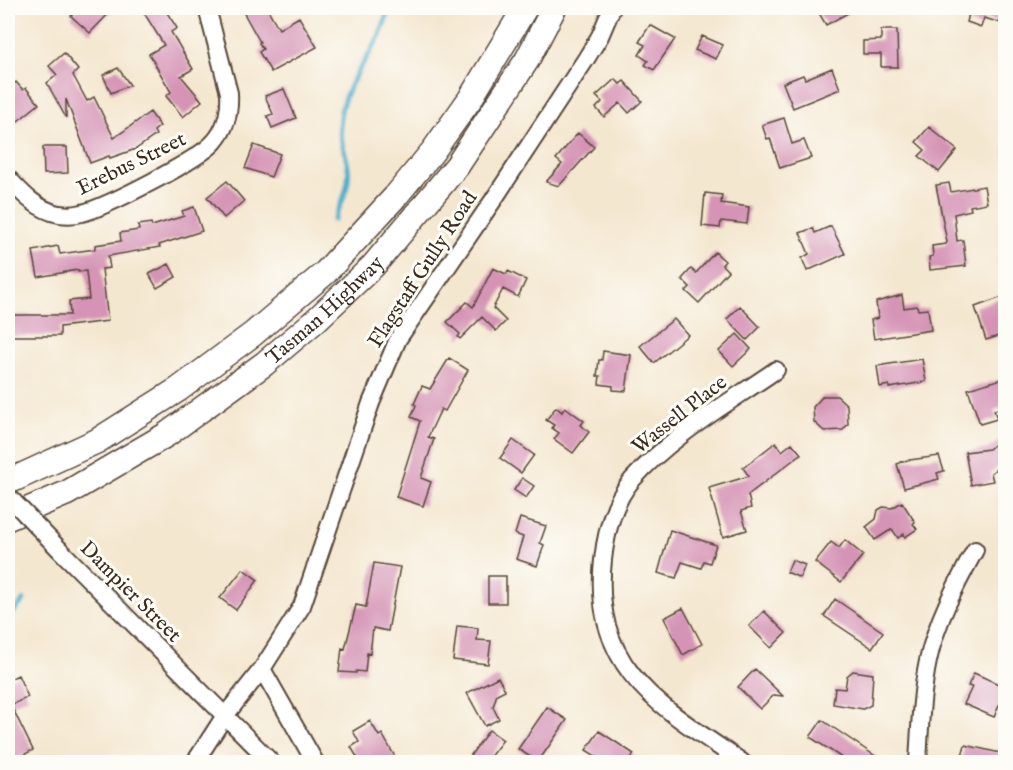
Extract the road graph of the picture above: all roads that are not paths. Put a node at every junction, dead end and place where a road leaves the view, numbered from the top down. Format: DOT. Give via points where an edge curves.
graph roads {
  1 [pos="207,8"];
  2 [pos="525,8"];
  3 [pos="555,8"];
  4 [pos="612,8"];
  5 [pos="8,177"];
  6 [pos="776,370"];
  7 [pos="8,482"];
  8 [pos="8,496"];
  9 [pos="8,518"];
  10 [pos="975,550"];
  11 [pos="262,669"];
  12 [pos="224,717"];
  13 [pos="195,762"];
  14 [pos="271,762"];
  15 [pos="315,762"];
  16 [pos="742,762"];
  17 [pos="918,762"];
  1 -- 5 [label="street, Erebus Street" via="229,106 223,130 204,152 97,208 70,215 38,206"];
  2 -- 7 [label="highway, Tasman Highway" via="433,151 326,272 253,334 178,389 97,441"];
  3 -- 9 [label="highway, Tasman Highway" via="527,60 458,166 373,266 316,320 264,364 166,435 67,493"];
  4 -- 11 [label="street, Flagstaff Gully Road" via="586,59 398,339 371,403 309,589 297,616"];
  6 -- 16 [label="street, Wassell Place" via="676,439 631,482 609,524 601,578 608,630 617,652 641,687 677,718"];
  8 -- 12 [label="street, Dampier Street, bridge"];
  10 -- 17 [label="street" via="958,581 930,652"];
  11 -- 12 [label="street, Flagstaff Gully Road"];
  11 -- 15 [label="street"];
  12 -- 13 [label="street, Flagstaff Gully Road"];
  12 -- 14 [label="street"];
}
